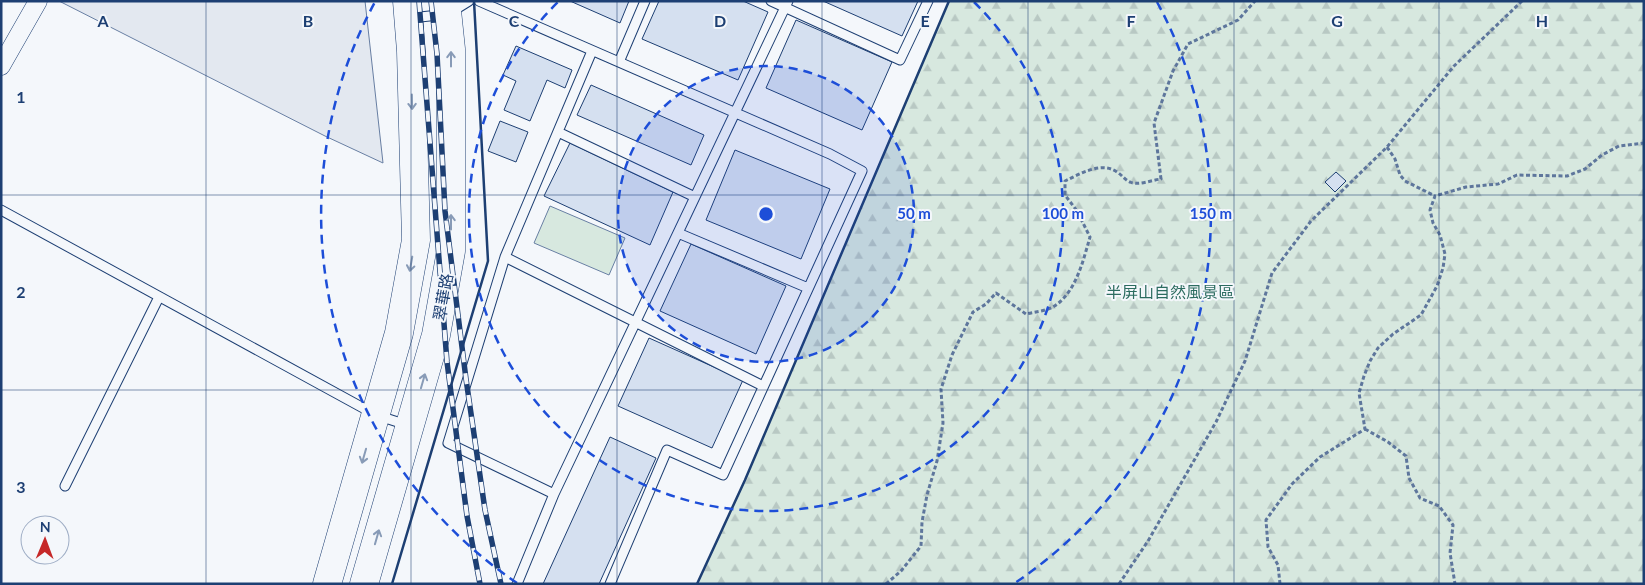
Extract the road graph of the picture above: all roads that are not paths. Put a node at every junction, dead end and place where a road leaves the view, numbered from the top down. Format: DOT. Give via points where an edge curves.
graph roads {
  1 [pos="38,1"];
  2 [pos="479,1"];
  3 [pos="645,1"];
  4 [pos="771,1"];
  5 [pos="928,1"];
  6 [pos="497,5"];
  7 [pos="786,5"];
  8 [pos="454,6"];
  9 [pos="407,10"];
  10 [pos="592,50"];
  11 [pos="619,62"];
  12 [pos="1,66"];
  13 [pos="736,113"];
  14 [pos="558,132"];
  15 [pos="696,197"];
  16 [pos="1,210"];
  17 [pos="678,233"];
  18 [pos="505,256"];
  19 [pos="808,288"];
  20 [pos="159,296"];
  21 [pos="636,322"];
  22 [pos="763,386"];
  23 [pos="376,415"];
  24 [pos="410,426"];
  25 [pos="65,486"];
  26 [pos="554,494"];
  27 [pos="327,584"];
  28 [pos="364,584"];
  29 [pos="517,584"];
  30 [pos="610,584"];
  1 -- 12 [label="street"];
  2 -- 6 [label="lane"];
  3 -- 11 [label="lane"];
  4 -- 7 [label="lane"];
  5 -- 7 [label="lane" via="900,60"];
  6 -- 10 [label="lane"];
  7 -- 13 [label="lane"];
  8 -- 9 [label="lane"];
  24 -- 8 [label="main road, 翠華路, one-way" via="436,335 451,251"];
  9 -- 23 [label="main road, one-way" via="416,240 399,333"];
  10 -- 11 [label="lane"];
  10 -- 14 [label="lane"];
  11 -- 13 [label="lane"];
  13 -- 15 [label="lane"];
  13 -- 19 [label="lane" via="862,171"];
  14 -- 15 [label="lane"];
  14 -- 18 [label="lane"];
  15 -- 17 [label="lane"];
  16 -- 20 [label="lane"];
  17 -- 19 [label="lane"];
  17 -- 21 [label="lane"];
  18 -- 21 [label="lane"];
  18 -- 26 [label="lane" via="448,443"];
  19 -- 22 [label="lane"];
  20 -- 23 [label="lane"];
  20 -- 25 [label="lane"];
  21 -- 22 [label="lane"];
  21 -- 26 [label="lane"];
  22 -- 30 [label="lane" via="723,475 667,450"];
  23 -- 24 [label="lane"];
  23 -- 27 [label="main road, one-way"];
  28 -- 24 [label="main road, 翠華路, one-way"];
  26 -- 29 [label="lane"];
}
